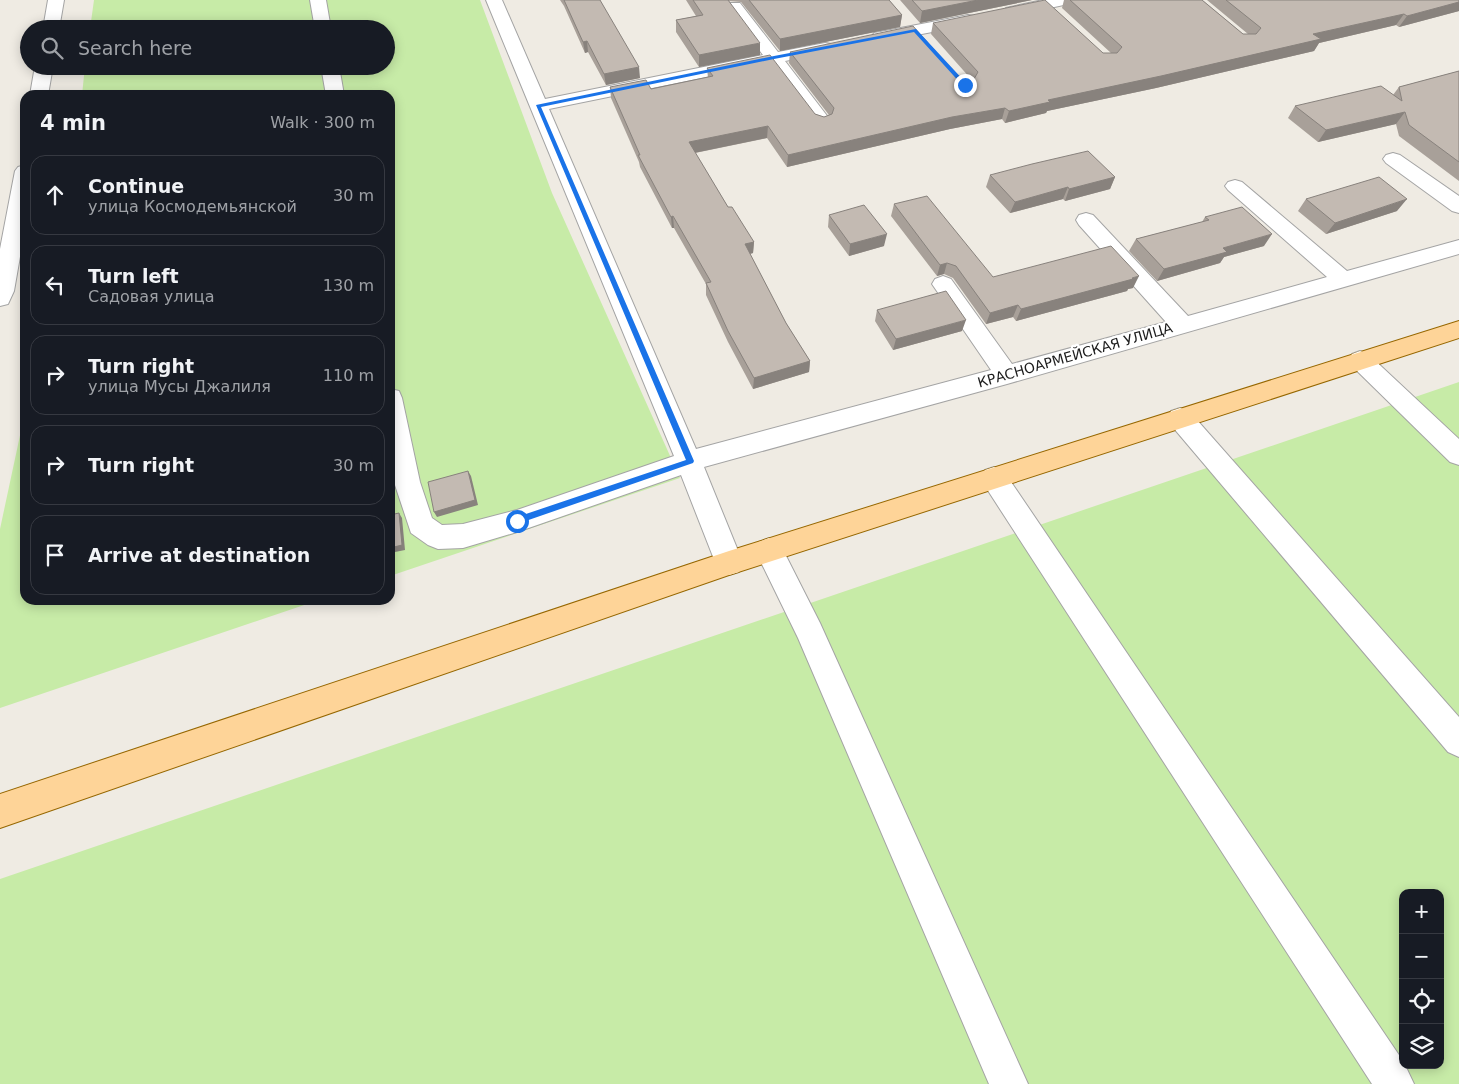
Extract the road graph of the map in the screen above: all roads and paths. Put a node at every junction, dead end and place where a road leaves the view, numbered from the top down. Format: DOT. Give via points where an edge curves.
graph roads {
  1 [pos="56,0"];
  2 [pos="318,0"];
  3 [pos="494,0"];
  4 [pos="1067,0"];
  5 [pos="1046,4"];
  6 [pos="734,6"];
  7 [pos="999,14"];
  8 [pos="1058,16"];
  9 [pos="980,18"];
  10 [pos="53,20"];
  11 [pos="321,20"];
  12 [pos="910,25"];
  13 [pos="868,40"];
  14 [pos="928,44"];
  15 [pos="840,45"];
  16 [pos="774,57"];
  17 [pos="42,75"];
  18 [pos="332,75"];
  19 [pos="40,90"];
  20 [pos="334,90"];
  21 [pos="538,106"];
  22 [pos="822,121"];
  23 [pos="1393,159"];
  24 [pos="1235,186"];
  25 [pos="20,198"];
  26 [pos="1459,206"];
  27 [pos="1086,220"];
  28 [pos="1459,247"];
  29 [pos="1344,280"];
  30 [pos="943,284"];
  31 [pos="0,298"];
  32 [pos="1183,325"];
  33 [pos="1459,329"];
  34 [pos="1360,360"];
  35 [pos="1007,375"];
  36 [pos="1180,418"];
  37 [pos="395,421"];
  38 [pos="1459,455"];
  39 [pos="690,461"];
  40 [pos="994,478"];
  41 [pos="770,550"];
  42 [pos="729,562"];
  43 [pos="1459,741"];
  44 [pos="0,811"];
  45 [pos="1009,1084"];
  46 [pos="1395,1084"];
  1 -- 10 [label="street"];
  2 -- 11 [label="street"];
  3 -- 21 [label="street"];
  4 -- 5 [label="street"];
  5 -- 7 [label="street"];
  5 -- 8 [label="street"];
  6 -- 16 [label="street"];
  9 -- 12 [label="street"];
  12 -- 13 [label="street"];
  12 -- 14 [label="street"];
  15 -- 16 [label="street"];
  16 -- 21 [label="street"];
  16 -- 22 [label="street"];
  17 -- 19 [label="street"];
  18 -- 20 [label="street"];
  21 -- 39 [label="street"];
  23 -- 26 [label="street"];
  24 -- 29 [label="street"];
  25 -- 31 [label="street"];
  27 -- 32 [label="street"];
  28 -- 29 [label="street, КРАСНОАРМЕЙСКАЯ УЛИЦА"];
  29 -- 32 [label="street, КРАСНОАРМЕЙСКАЯ УЛИЦА"];
  30 -- 35 [label="street"];
  32 -- 35 [label="street, КРАСНОАРМЕЙСКАЯ УЛИЦА"];
  33 -- 34 [label="main road"];
  34 -- 36 [label="main road"];
  34 -- 38 [label="street"];
  35 -- 39 [label="street, КРАСНОАРМЕЙСКАЯ УЛИЦА"];
  36 -- 40 [label="main road"];
  36 -- 43 [label="street"];
  37 -- 39 [label="street, КРАСНОАРМЕЙСКАЯ УЛИЦА" via="421,524 438,537 463,536 517,521"];
  39 -- 42 [label="street"];
  40 -- 41 [label="main road"];
  40 -- 46 [label="street"];
  41 -- 42 [label="main road"];
  41 -- 45 [label="street" via="810,633"];
  42 -- 44 [label="main road"];
}
